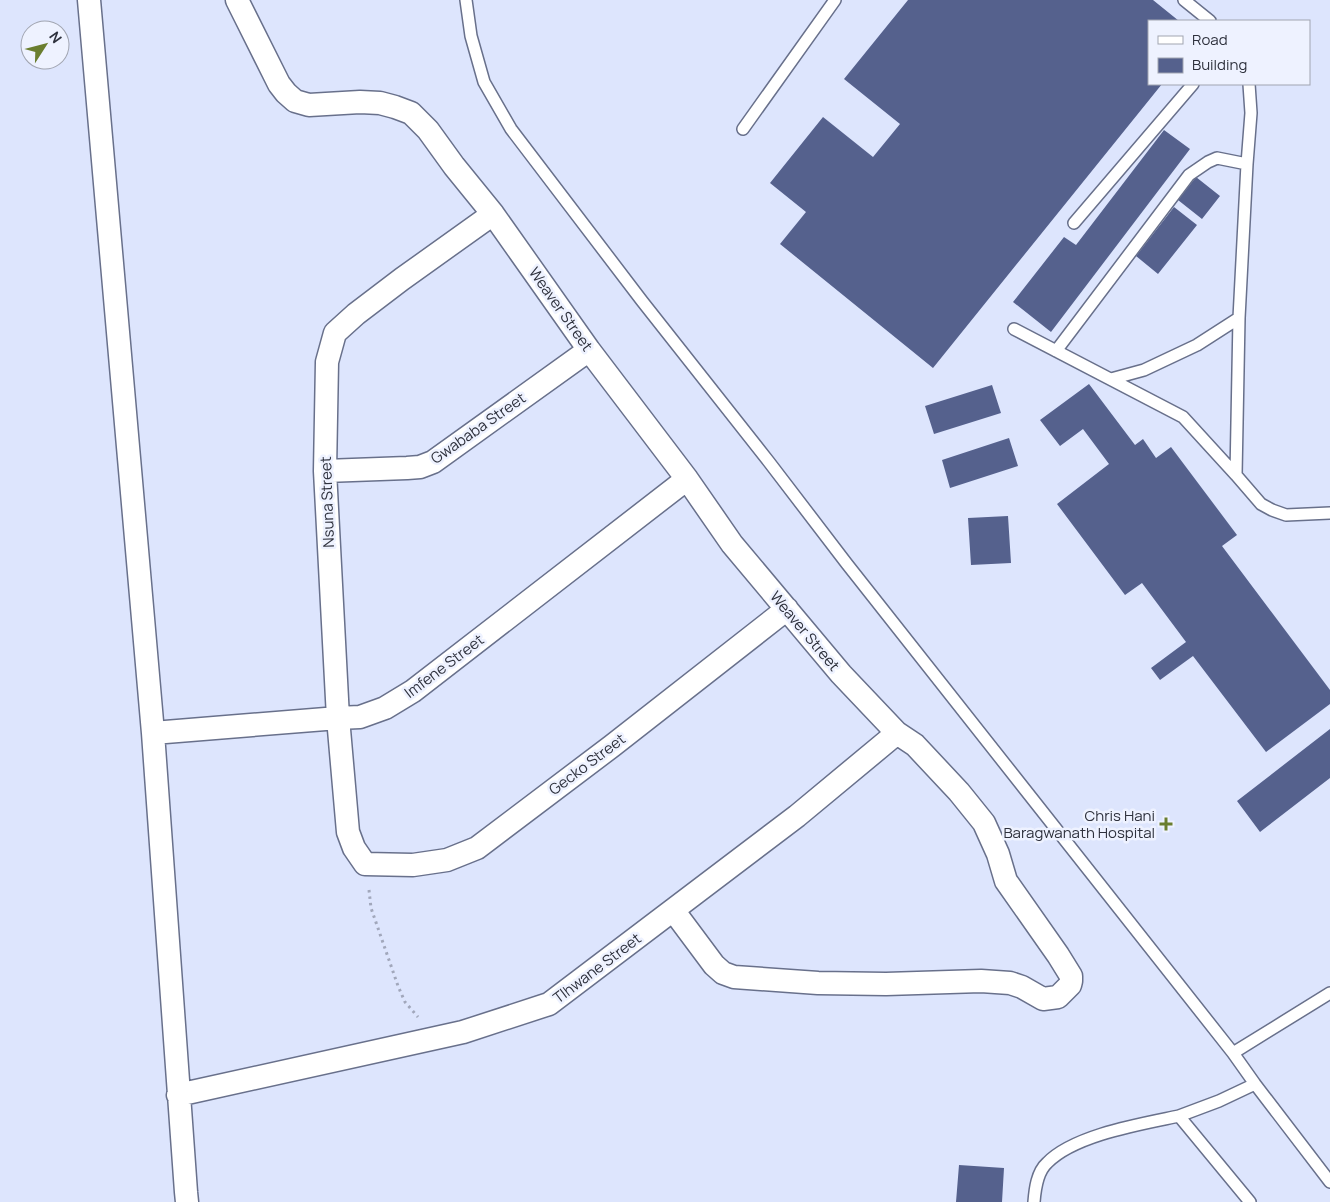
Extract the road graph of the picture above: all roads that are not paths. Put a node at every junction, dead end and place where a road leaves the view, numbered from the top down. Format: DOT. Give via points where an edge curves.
graph roads {
  1 [pos="89,0"];
  2 [pos="237,0"];
  3 [pos="466,0"];
  4 [pos="835,0"];
  5 [pos="1184,0"];
  6 [pos="1209,20"];
  7 [pos="1192,85"];
  8 [pos="1249,85"];
  9 [pos="743,129"];
  10 [pos="1247,164"];
  11 [pos="493,214"];
  12 [pos="1074,223"];
  13 [pos="1239,318"];
  14 [pos="1014,329"];
  15 [pos="589,350"];
  16 [pos="1056,351"];
  17 [pos="1111,379"];
  18 [pos="324,471"];
  19 [pos="1236,475"];
  20 [pos="687,479"];
  21 [pos="1330,514"];
  22 [pos="787,609"];
  23 [pos="338,718"];
  24 [pos="153,733"];
  25 [pos="898,733"];
  26 [pos="365,864"];
  27 [pos="673,910"];
  28 [pos="1330,993"];
  29 [pos="1233,1053"];
  30 [pos="1255,1084"];
  31 [pos="178,1095"];
  32 [pos="1179,1116"];
  33 [pos="1330,1182"];
  34 [pos="187,1202"];
  35 [pos="1034,1202"];
  36 [pos="1250,1202"];
  1 -- 24 [label="street"];
  2 -- 11 [label="street, Weaver Street" via="279,84 295,101 309,105 380,103 411,113"];
  3 -- 29 [label="lane" via="484,82 511,129 847,564"];
  4 -- 9 [label="lane"];
  5 -- 6 [label="lane"];
  7 -- 12 [label="lane"];
  8 -- 10 [label="lane" via="1251,113"];
  10 -- 13 [label="lane"];
  10 -- 16 [label="lane" via="1217,158 1189,175"];
  11 -- 15 [label="street, Weaver Street"];
  11 -- 18 [label="street, Nsuna Street" via="402,279 335,334 326,362"];
  13 -- 17 [label="lane" via="1197,345 1144,370"];
  13 -- 19 [label="lane"];
  14 -- 16 [label="lane"];
  15 -- 18 [label="street, Gwababa Street" via="433,462 420,467"];
  15 -- 20 [label="street, Weaver Street"];
  16 -- 17 [label="lane"];
  17 -- 19 [label="lane" via="1183,418"];
  18 -- 23 [label="street, Nsuna Street"];
  19 -- 21 [label="lane" via="1261,504 1272,510 1286,515"];
  20 -- 22 [label="street, Weaver Street" via="732,544"];
  20 -- 23 [label="street, Imfene Street" via="413,691 385,708 360,717"];
  22 -- 25 [label="street, Weaver Street" via="841,674"];
  22 -- 26 [label="street, Gecko Street" via="477,848 447,860 413,865"];
  23 -- 24 [label="street, Imfene Street"];
  23 -- 26 [label="street, Nsuna Street" via="348,832"];
  24 -- 31 [label="street"];
  25 -- 27 [label="street, Tlhwane Street" via="797,816"];
  25 -- 27 [label="street, Weaver Street" via="915,745 984,823 1006,881 1071,976 1070,985 1058,997 1043,999 1010,983 981,981 818,983 734,977 714,965"];
  27 -- 31 [label="street, Tlhwane Street" via="549,1004 463,1032"];
  28 -- 29 [label="lane"];
  29 -- 30 [label="lane"];
  30 -- 32 [label="lane"];
  30 -- 33 [label="lane"];
  31 -- 34 [label="street"];
  32 -- 35 [label="lane" via="1127,1127 1071,1145 1045,1164 1037,1180"];
  32 -- 36 [label="lane"];
}
